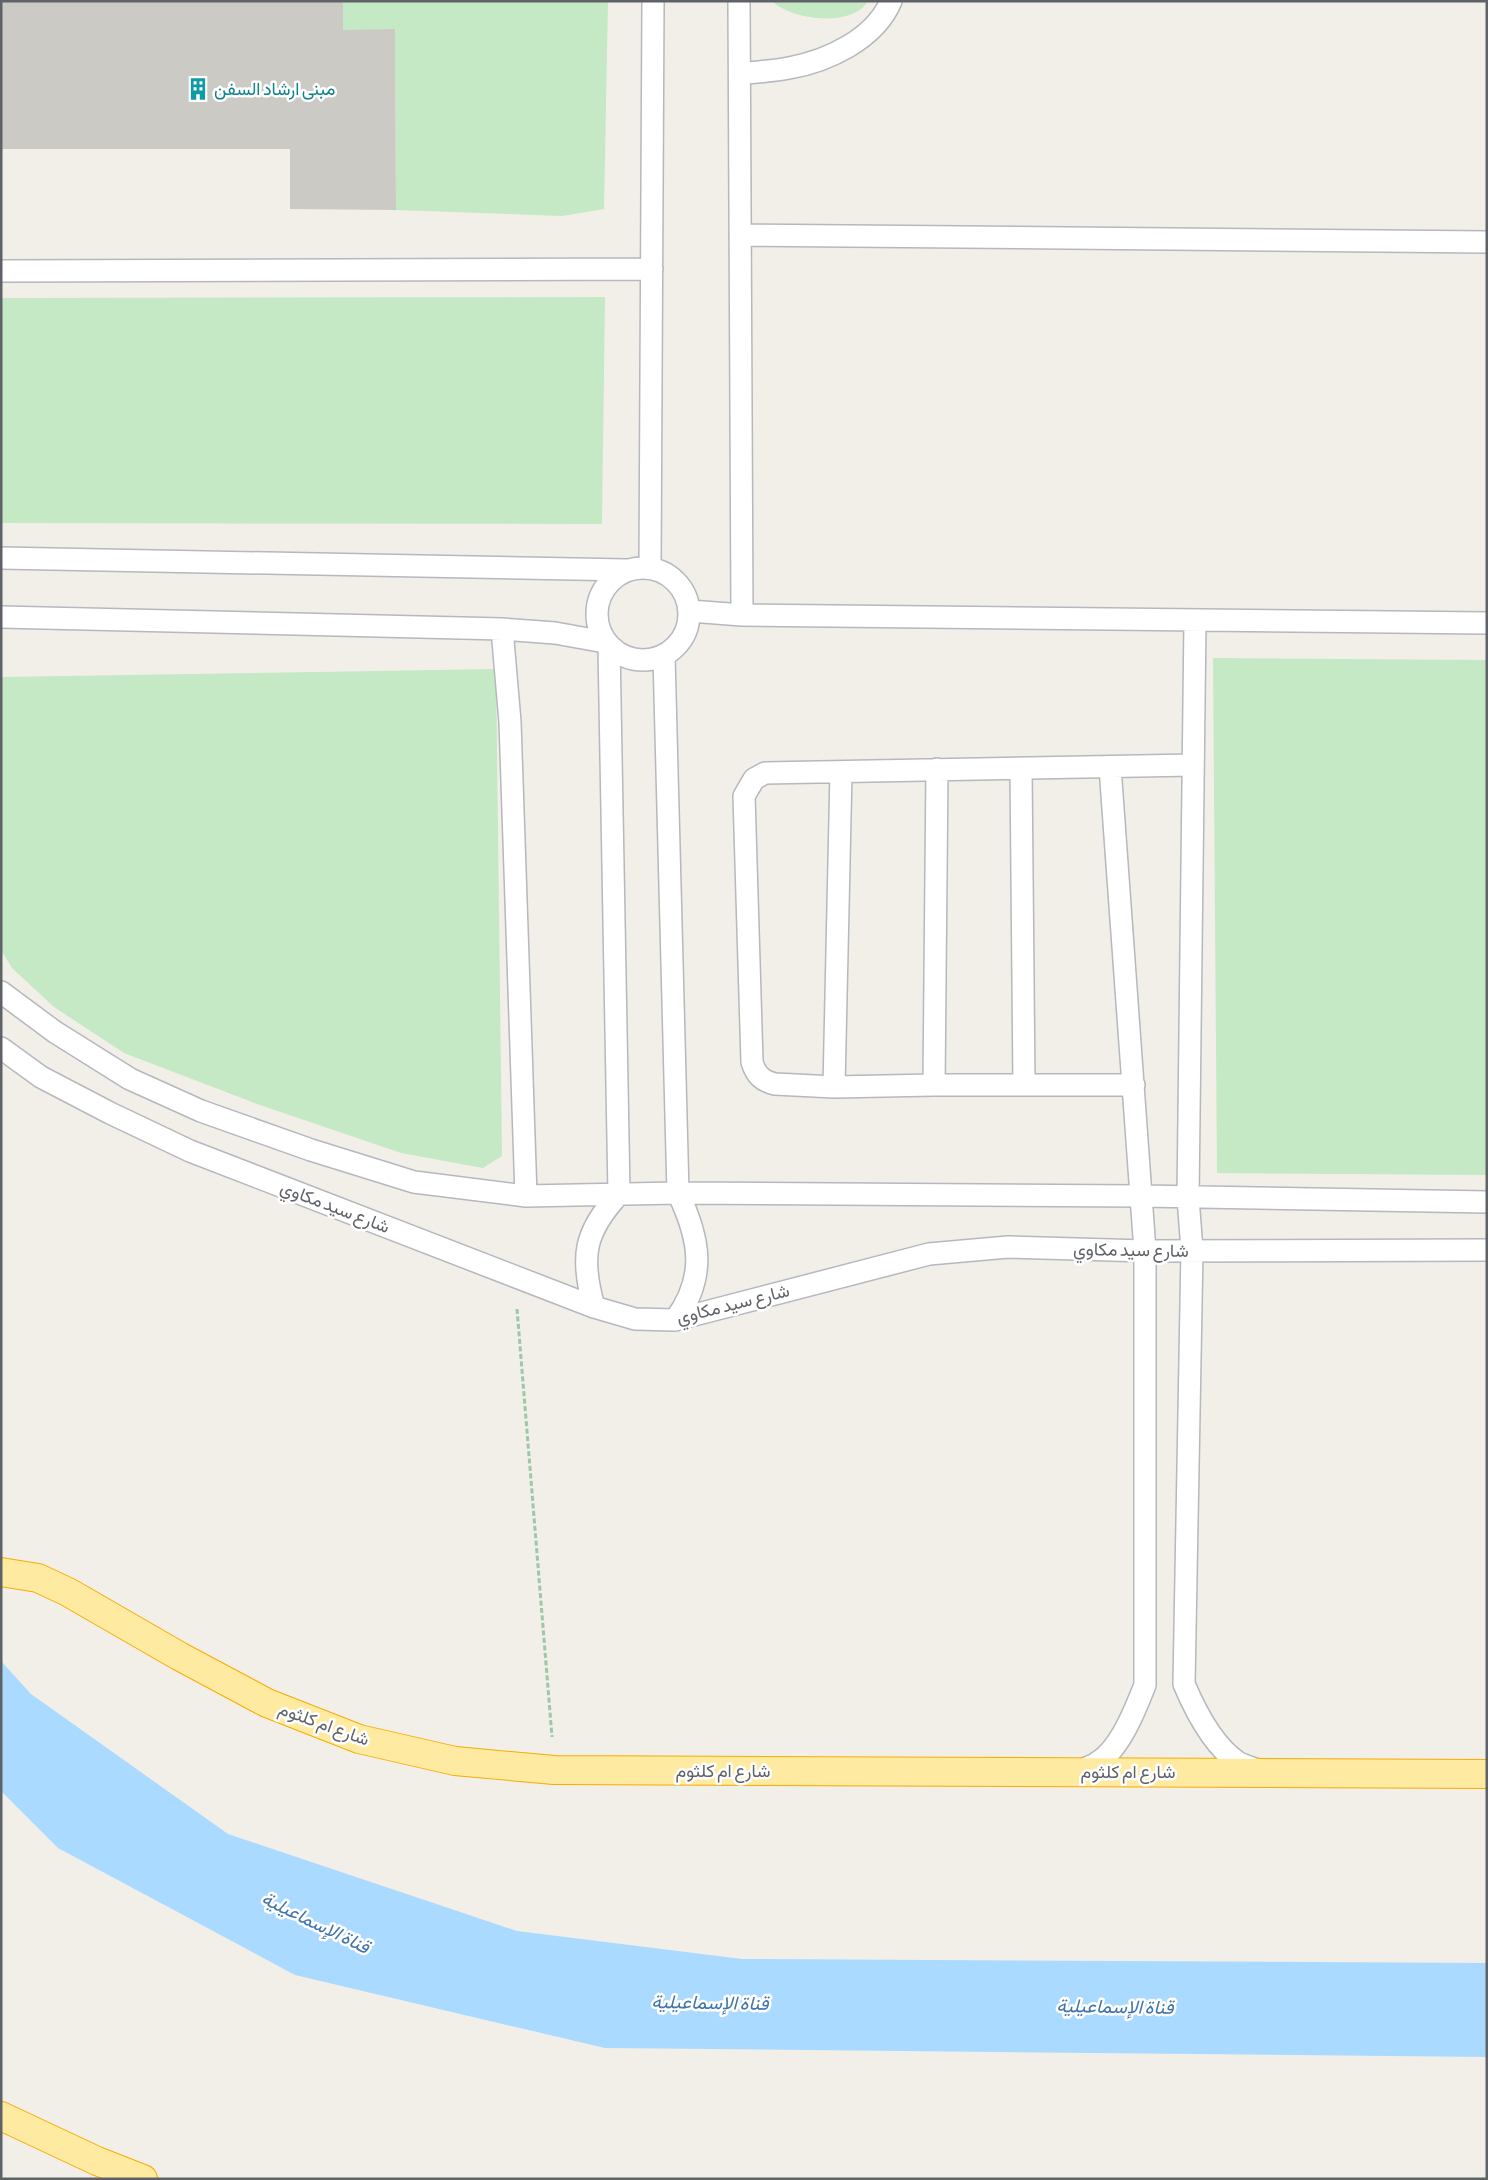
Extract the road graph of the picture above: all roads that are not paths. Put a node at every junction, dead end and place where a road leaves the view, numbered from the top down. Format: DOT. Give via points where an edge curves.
graph roads {
  1 [pos="653,1"];
  2 [pos="739,1"];
  3 [pos="891,1"];
  4 [pos="740,74"];
  5 [pos="740,235"];
  6 [pos="1487,242"];
  7 [pos="652,269"];
  8 [pos="1,271"];
  9 [pos="1,558"];
  10 [pos="650,568"];
  11 [pos="626,570"];
  12 [pos="690,611"];
  13 [pos="742,615"];
  14 [pos="1,617"];
  15 [pos="1195,620"];
  16 [pos="1487,623"];
  17 [pos="502,629"];
  18 [pos="607,644"];
  19 [pos="664,656"];
  20 [pos="1193,766"];
  21 [pos="1110,767"];
  22 [pos="937,769"];
  23 [pos="1021,769"];
  24 [pos="841,772"];
  25 [pos="1,992"];
  26 [pos="1,1048"];
  27 [pos="934,1085"];
  28 [pos="1024,1085"];
  29 [pos="1134,1086"];
  30 [pos="834,1087"];
  31 [pos="678,1193"];
  32 [pos="619,1194"];
  33 [pos="526,1196"];
  34 [pos="1142,1196"];
  35 [pos="1188,1198"];
  36 [pos="1487,1202"];
  37 [pos="1192,1250"];
  38 [pos="1487,1250"];
  39 [pos="1145,1251"];
  40 [pos="594,1307"];
  41 [pos="674,1320"];
  42 [pos="1,1572"];
  43 [pos="1076,1772"];
  44 [pos="1265,1773"];
  45 [pos="1487,1774"];
  46 [pos="1,2116"];
  47 [pos="143,2179"];
  1 -- 7 [label="lane"];
  2 -- 4 [label="lane"];
  3 -- 4 [label="lane" via="887,12 862,39 827,56 790,68"];
  4 -- 5 [label="lane"];
  5 -- 6 [label="lane"];
  5 -- 13 [label="lane"];
  7 -- 8 [label="lane"];
  7 -- 10 [label="lane"];
  9 -- 11 [label="lane"];
  10 -- 11 [label="lane"];
  10 -- 12 [label="lane" via="677,582"];
  11 -- 18 [label="lane" via="608,583 598,601 597,622"];
  12 -- 13 [label="lane"];
  12 -- 19 [label="lane" via="688,629 678,645"];
  13 -- 15 [label="lane"];
  14 -- 17 [label="lane"];
  15 -- 16 [label="lane"];
  15 -- 20 [label="lane"];
  17 -- 18 [label="lane" via="555,633"];
  17 -- 33 [label="lane" via="510,722"];
  18 -- 19 [label="lane" via="622,656 636,661"];
  18 -- 32 [label="lane"];
  19 -- 31 [label="lane"];
  20 -- 21 [label="lane"];
  20 -- 35 [label="lane"];
  21 -- 23 [label="lane"];
  21 -- 29 [label="lane"];
  22 -- 23 [label="lane"];
  22 -- 24 [label="lane"];
  22 -- 27 [label="lane"];
  23 -- 28 [label="lane"];
  24 -- 30 [label="lane"];
  24 -- 30 [label="lane" via="765,773 754,779 747,789 744,804 754,1070 766,1082 775,1084"];
  25 -- 33 [label="lane" via="55,1032 130,1079 201,1111 414,1182"];
  26 -- 40 [label="lane, شارع سيد مكاوي" via="41,1078 190,1151"];
  27 -- 28 [label="lane"];
  27 -- 30 [label="lane"];
  28 -- 29 [label="lane"];
  29 -- 34 [label="lane"];
  31 -- 32 [label="lane"];
  31 -- 34 [label="lane"];
  31 -- 41 [label="lane" via="690,1220 697,1248 695,1278 686,1305"];
  32 -- 33 [label="lane"];
  32 -- 40 [label="lane" via="602,1213 590,1236 585,1261"];
  34 -- 35 [label="lane"];
  34 -- 39 [label="lane"];
  35 -- 36 [label="lane"];
  35 -- 37 [label="lane"];
  37 -- 38 [label="lane, شارع سيد مكاوي"];
  37 -- 39 [label="lane, شارع سيد مكاوي"];
  37 -- 44 [label="lane" via="1184,1684 1197,1713 1216,1740 1238,1762"];
  39 -- 41 [label="lane, شارع سيد مكاوي" via="1008,1247 929,1254"];
  39 -- 43 [label="lane" via="1145,1685 1119,1740 1099,1762"];
  40 -- 41 [label="lane, شارع سيد مكاوي" via="635,1319"];
  42 -- 43 [label="highway, شارع ام كلثوم" via="38,1578 68,1592 266,1703 359,1738 456,1761 554,1770"];
  43 -- 44 [label="highway, شارع ام كلثوم"];
  44 -- 45 [label="highway, شارع ام كلثوم"];
  46 -- 47 [label="highway"];
}
